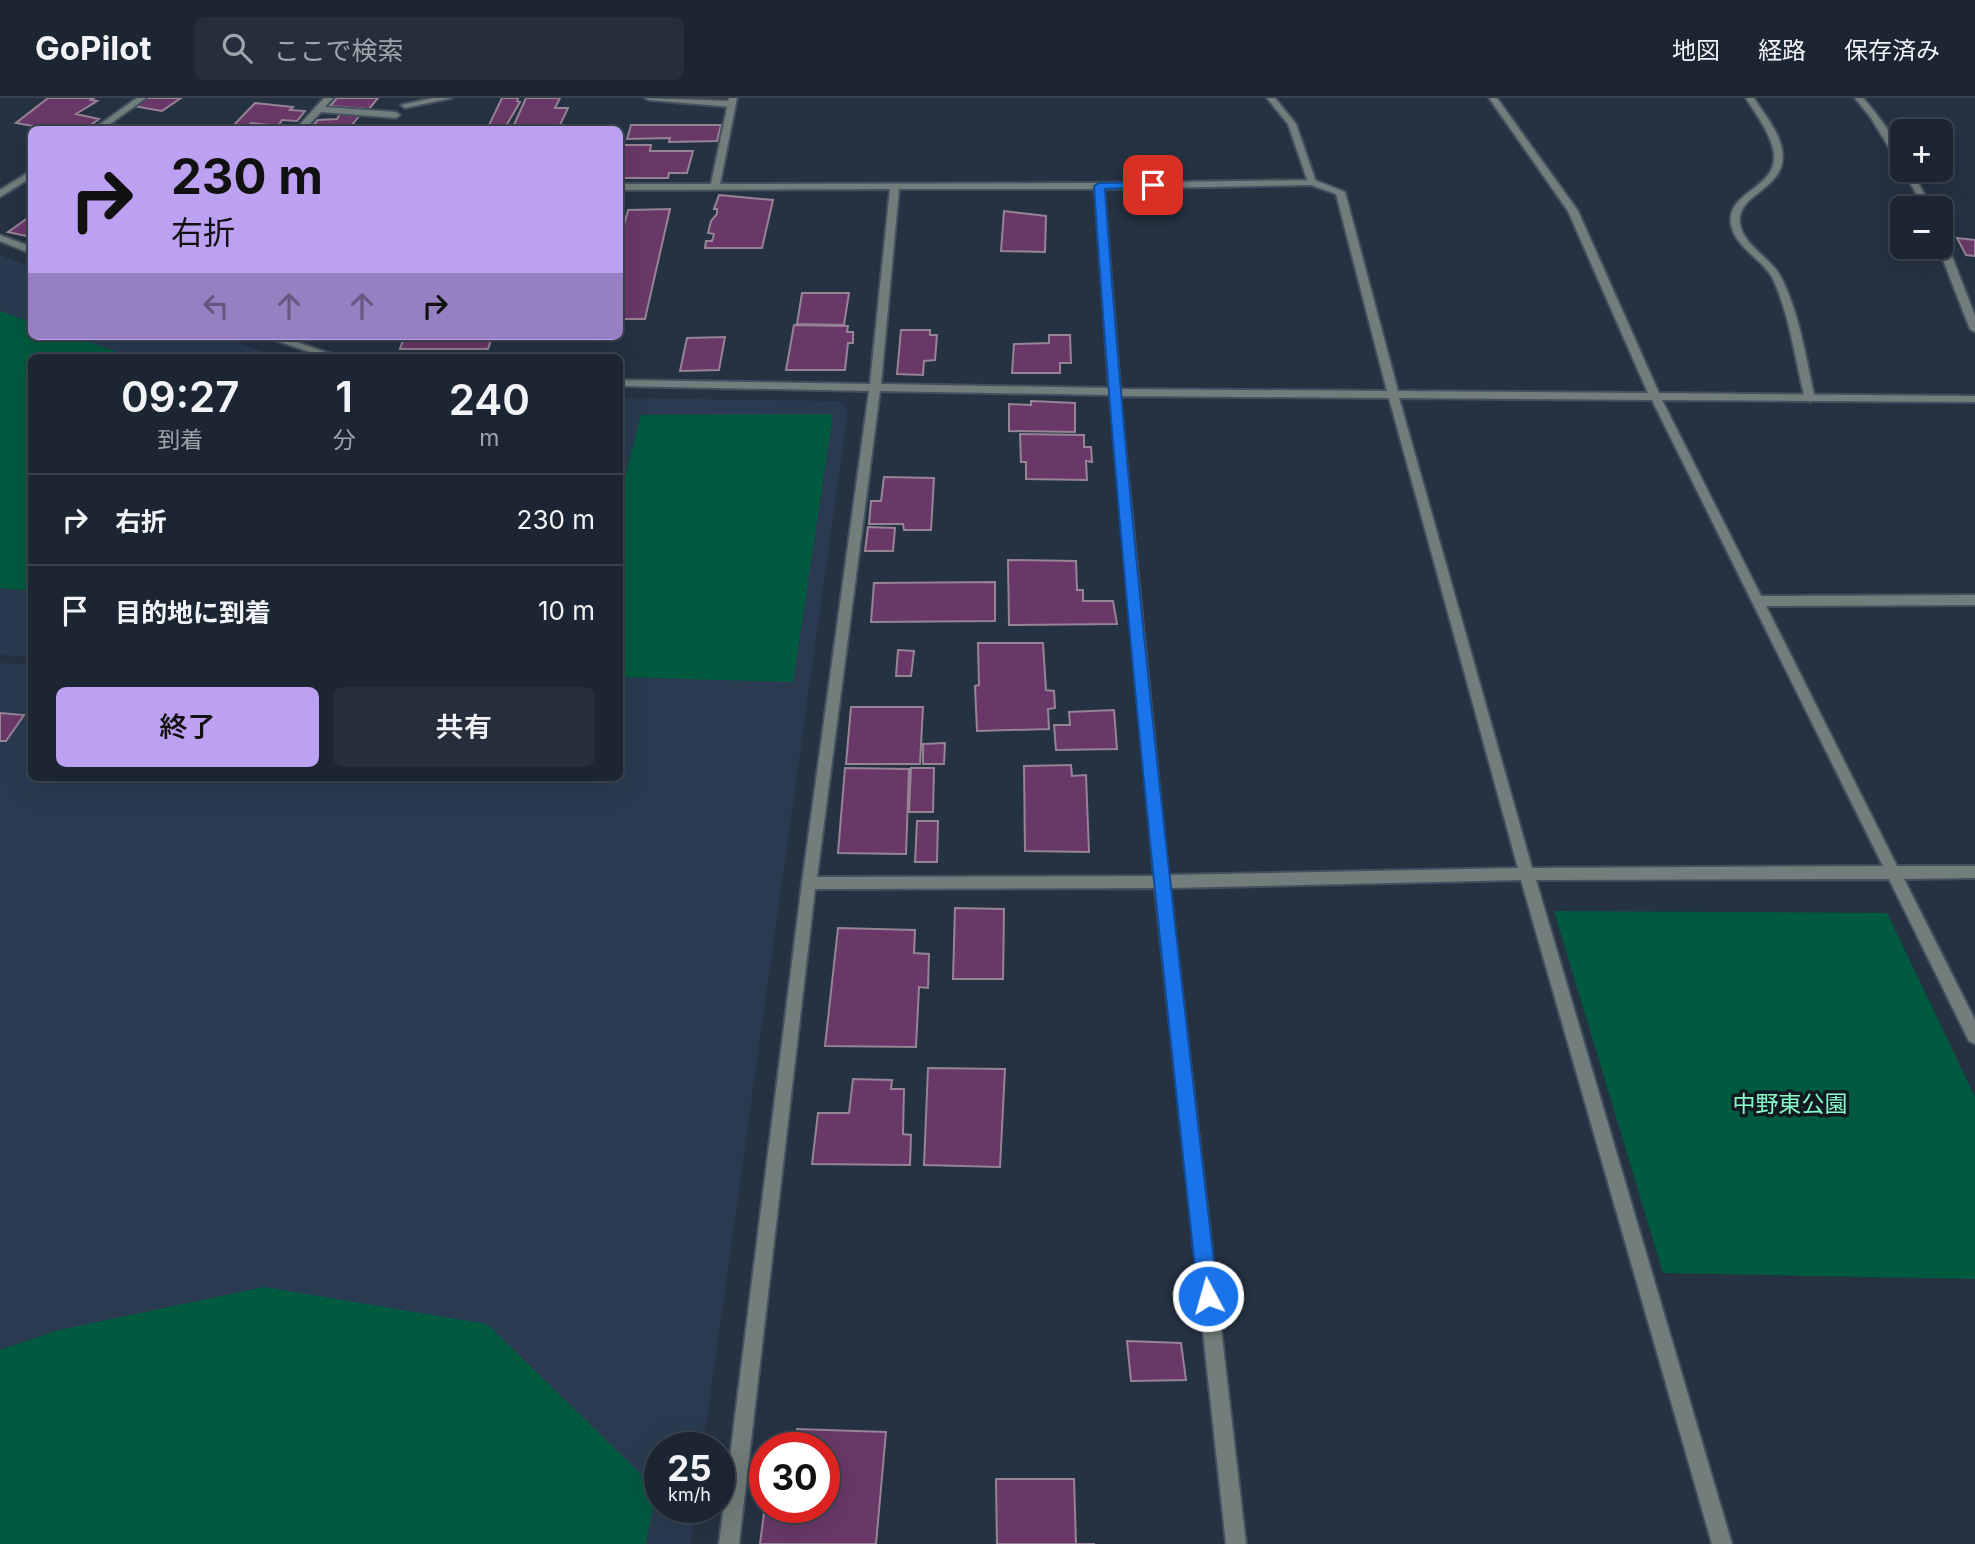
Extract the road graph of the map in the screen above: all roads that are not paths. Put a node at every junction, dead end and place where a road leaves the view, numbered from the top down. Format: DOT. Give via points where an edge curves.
graph roads {
  1 [pos="142,98"];
  2 [pos="329,98"];
  3 [pos="448,98"];
  4 [pos="649,98"];
  5 [pos="1271,98"];
  6 [pos="1493,98"];
  7 [pos="1750,98"];
  8 [pos="1859,98"];
  9 [pos="733,101"];
  10 [pos="408,102"];
  11 [pos="320,108"];
  12 [pos="396,115"];
  13 [pos="102,126"];
  14 [pos="303,126"];
  15 [pos="389,126"];
  16 [pos="1890,142"];
  17 [pos="28,176"];
  18 [pos="1312,182"];
  19 [pos="895,186"];
  20 [pos="1099,186"];
  21 [pos="623,187"];
  22 [pos="715,187"];
  23 [pos="0,194"];
  24 [pos="0,238"];
  25 [pos="28,249"];
  26 [pos="1948,259"];
  27 [pos="1975,328"];
  28 [pos="281,340"];
  29 [pos="325,354"];
  30 [pos="623,383"];
  31 [pos="875,387"];
  32 [pos="1113,392"];
  33 [pos="1391,393"];
  34 [pos="1655,396"];
  35 [pos="1810,399"];
  36 [pos="1975,399"];
  37 [pos="1975,600"];
  38 [pos="1757,601"];
  39 [pos="1894,872"];
  40 [pos="1975,872"];
  41 [pos="1527,874"];
  42 [pos="1162,882"];
  43 [pos="808,883"];
  44 [pos="1975,1036"];
  45 [pos="729,1544"];
  46 [pos="1236,1544"];
  47 [pos="1722,1544"];
  1 -- 13 [label="street"];
  2 -- 11 [label="street"];
  3 -- 10 [label="street"];
  4 -- 9 [label="street"];
  5 -- 18 [label="street" via="1292,124"];
  6 -- 34 [label="street" via="1573,211"];
  7 -- 35 [label="street" via="1778,148 1779,166 1770,182 1737,210 1735,219 1743,239 1771,266 1781,284"];
  8 -- 16 [label="street"];
  9 -- 22 [label="street"];
  10 -- 12 [label="street"];
  11 -- 12 [label="street"];
  11 -- 14 [label="street"];
  12 -- 15 [label="street"];
  17 -- 23 [label="street"];
  18 -- 20 [label="street"];
  18 -- 33 [label="street" via="1339,191"];
  19 -- 20 [label="street"];
  19 -- 22 [label="street"];
  19 -- 31 [label="street"];
  20 -- 32 [label="street"];
  21 -- 22 [label="street"];
  24 -- 25 [label="street"];
  26 -- 27 [label="street"];
  28 -- 29 [label="street"];
  30 -- 31 [label="street"];
  31 -- 32 [label="street"];
  31 -- 43 [label="street"];
  32 -- 33 [label="street"];
  32 -- 42 [label="street"];
  33 -- 34 [label="street"];
  33 -- 41 [label="street"];
  34 -- 35 [label="street"];
  34 -- 38 [label="street"];
  35 -- 36 [label="street"];
  37 -- 38 [label="street"];
  38 -- 39 [label="street"];
  39 -- 40 [label="street"];
  39 -- 41 [label="street"];
  39 -- 44 [label="street"];
  41 -- 42 [label="street"];
  41 -- 47 [label="street"];
  42 -- 43 [label="street"];
  42 -- 46 [label="street"];
  43 -- 45 [label="street"];
}
